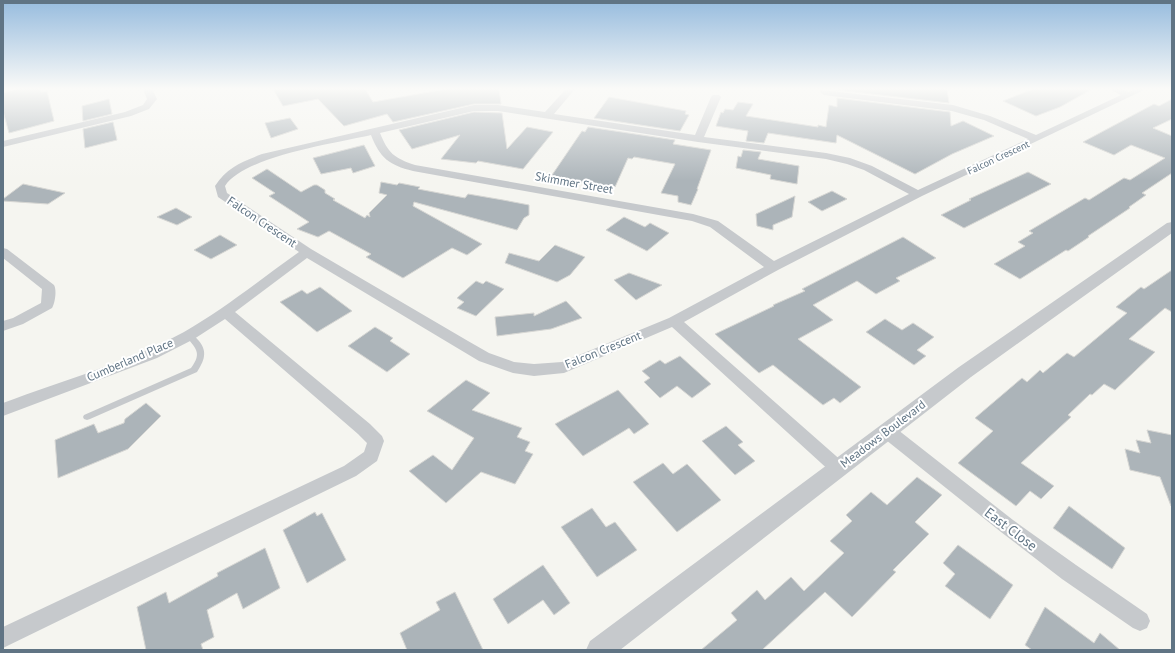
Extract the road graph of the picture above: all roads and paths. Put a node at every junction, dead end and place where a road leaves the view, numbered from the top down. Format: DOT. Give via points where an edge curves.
graph roads {
  1 [pos="105,119"];
  2 [pos="425,119"];
  3 [pos="576,119"];
  4 [pos="706,119"];
  5 [pos="990,119"];
  6 [pos="1078,119"];
  7 [pos="375,131"];
  8 [pos="698,139"];
  9 [pos="1037,139"];
  10 [pos="3,144"];
  11 [pos="918,194"];
  12 [pos="1172,226"];
  13 [pos="3,252"];
  14 [pos="307,252"];
  15 [pos="773,267"];
  16 [pos="226,312"];
  17 [pos="674,321"];
  18 [pos="3,326"];
  19 [pos="188,335"];
  20 [pos="3,410"];
  21 [pos="86,417"];
  22 [pos="887,431"];
  23 [pos="838,468"];
  24 [pos="1140,621"];
  25 [pos="3,638"];
  26 [pos="599,650"];
  1 -- 10 [label="street"];
  2 -- 7 [label="street, Falcon Crescent"];
  3 -- 8 [label="street, Falcon Crescent"];
  4 -- 8 [label="street"];
  5 -- 9 [label="street"];
  6 -- 9 [label="street, Falcon Crescent"];
  7 -- 14 [label="street, Falcon Crescent" via="266,156 236,169 220,186 222,195"];
  7 -- 15 [label="street, Skimmer Street" via="385,154 395,162 413,168 693,218 714,224"];
  8 -- 11 [label="street, Falcon Crescent" via="850,161"];
  9 -- 11 [label="street, Falcon Crescent"];
  11 -- 15 [label="street, Falcon Crescent"];
  12 -- 22 [label="street, Meadows Boulevard" via="965,372"];
  13 -- 18 [label="street" via="49,288 47,305"];
  14 -- 16 [label="street, Cumberland Place"];
  14 -- 17 [label="street, Falcon Crescent" via="484,357 513,367 534,370 564,367"];
  15 -- 17 [label="street, Falcon Crescent"];
  16 -- 19 [label="street, Cumberland Place"];
  16 -- 25 [label="street" via="364,429 376,441 371,456 350,470"];
  17 -- 23 [label="street"];
  19 -- 20 [label="street, Cumberland Place" via="152,354"];
  19 -- 21 [label="lane" via="202,350 200,363 194,370"];
  22 -- 23 [label="street, Meadows Boulevard"];
  22 -- 24 [label="street, East Close" via="1068,572"];
  23 -- 26 [label="street, Meadows Boulevard"];
}
